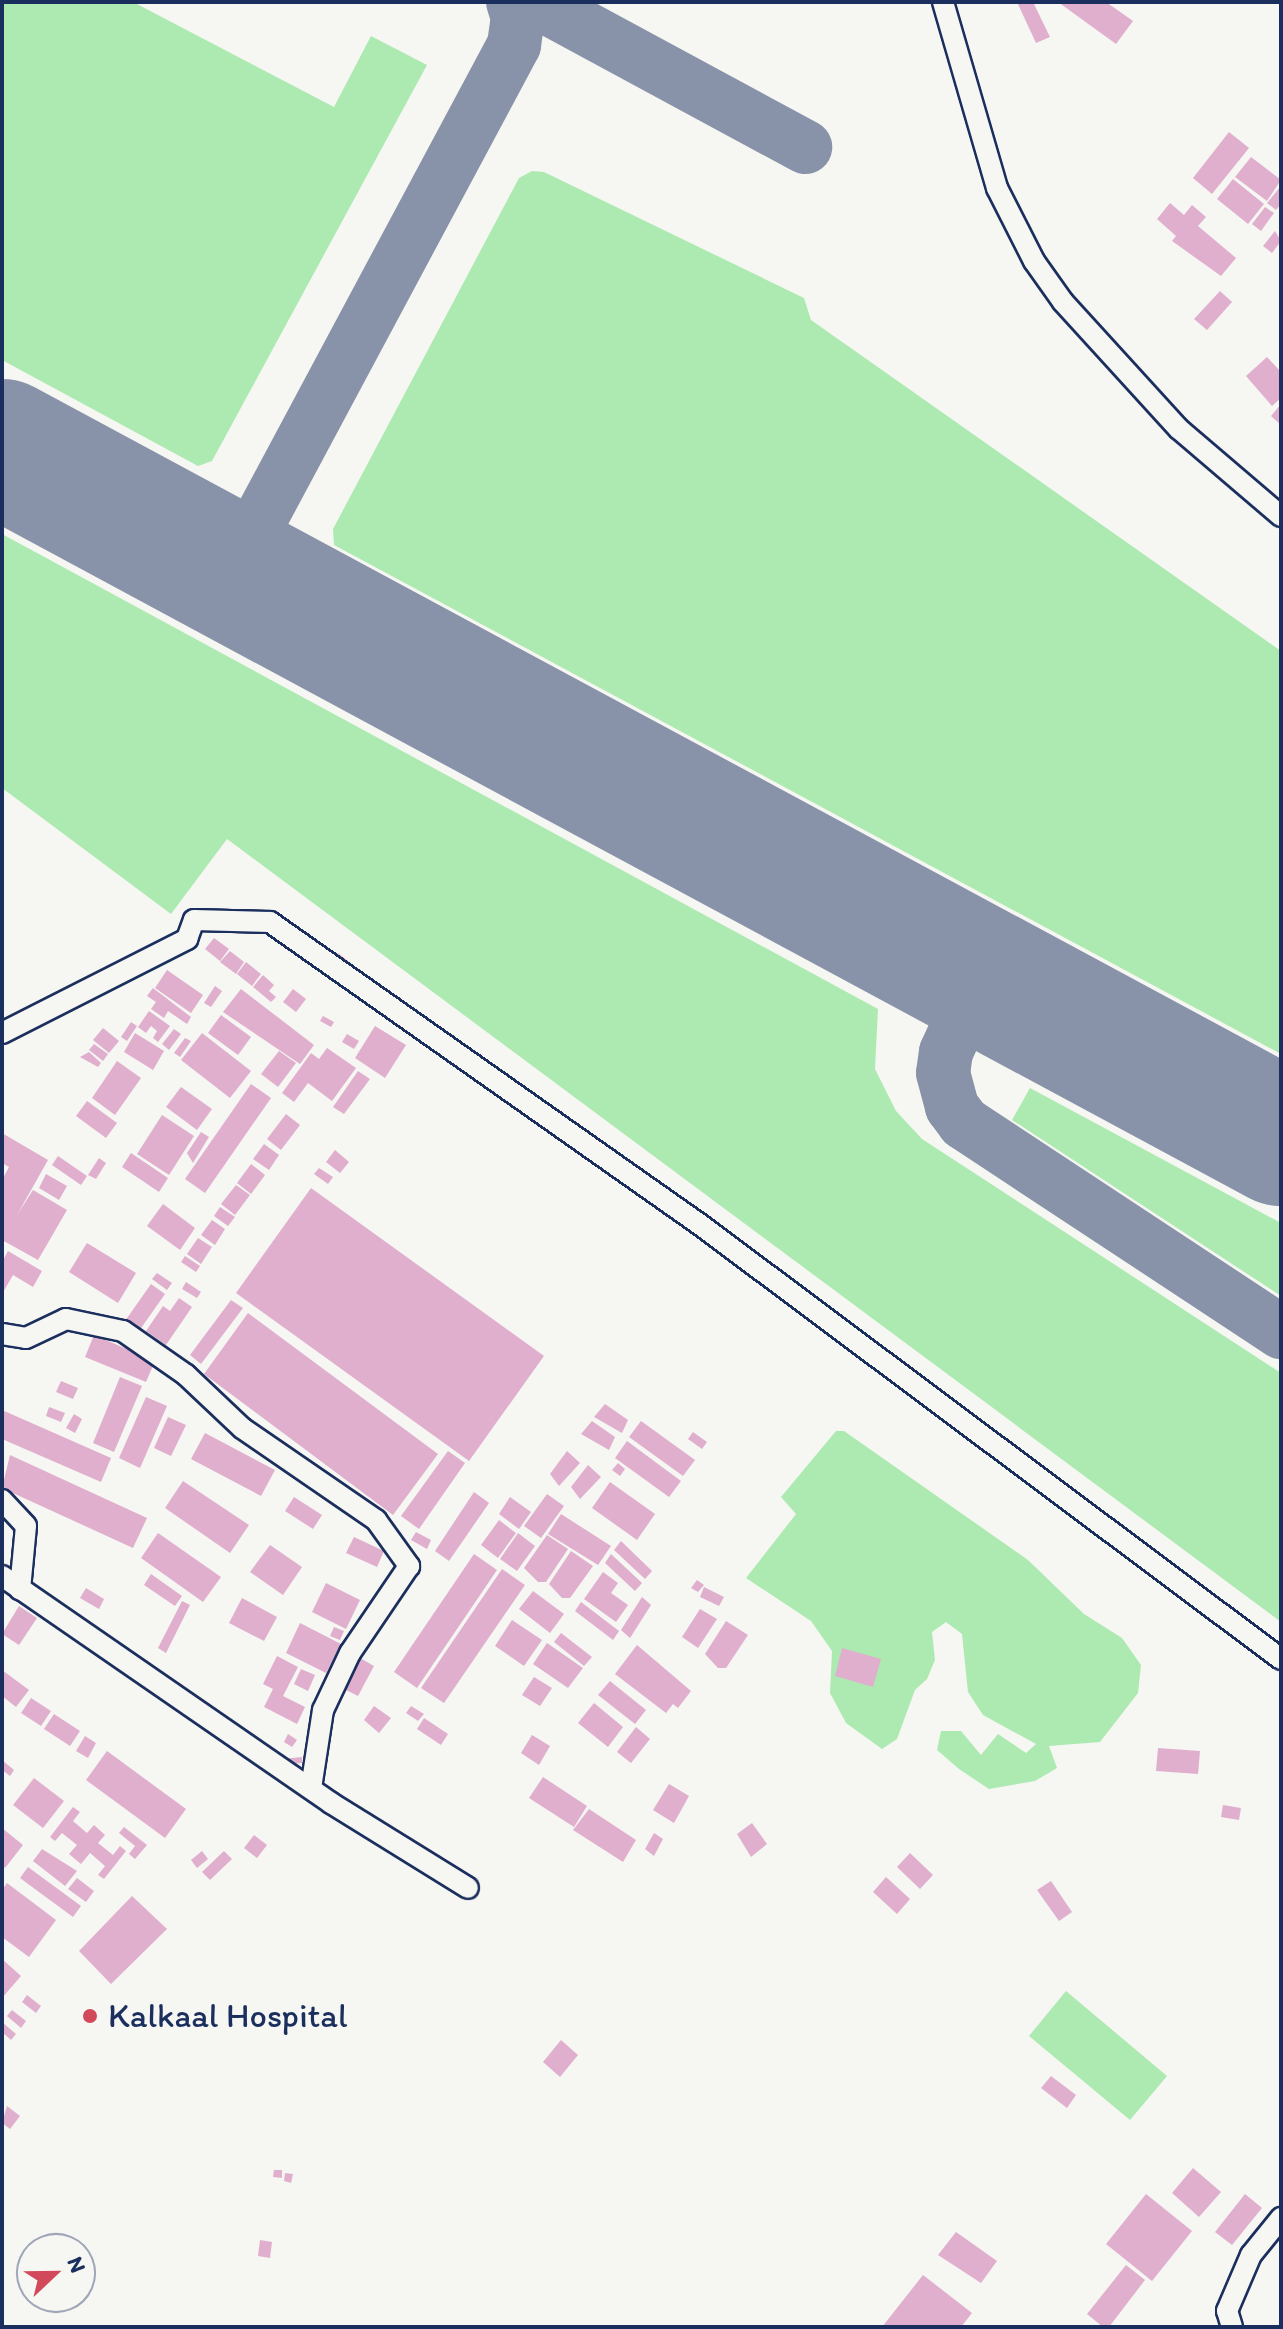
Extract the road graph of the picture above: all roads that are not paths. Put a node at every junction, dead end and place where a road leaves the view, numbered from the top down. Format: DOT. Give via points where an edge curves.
graph roads {
  1 [pos="943,2"];
  2 [pos="1281,516"];
  3 [pos="2,1033"];
  4 [pos="2,1334"];
  5 [pos="2,1500"];
  6 [pos="2,1576"];
  7 [pos="20,1590"];
  8 [pos="1281,1659"];
  9 [pos="311,1788"];
  10 [pos="468,1888"];
  11 [pos="1281,2218"];
  12 [pos="1232,2327"];
  1 -- 2 [label="street" via="997,188 1034,261 1063,302 1179,429"];
  3 -- 8 [label="street" via="187,939 194,920 270,922 702,1226"];
  4 -- 9 [label="street" via="26,1338 66,1319 123,1331 186,1375 242,1428 376,1520 409,1566 350,1653 323,1710"];
  5 -- 7 [label="street" via="26,1526"];
  6 -- 7 [label="street"];
  7 -- 9 [label="street"];
  9 -- 10 [label="street"];
  11 -- 12 [label="street" via="1251,2255 1227,2311"];
}
